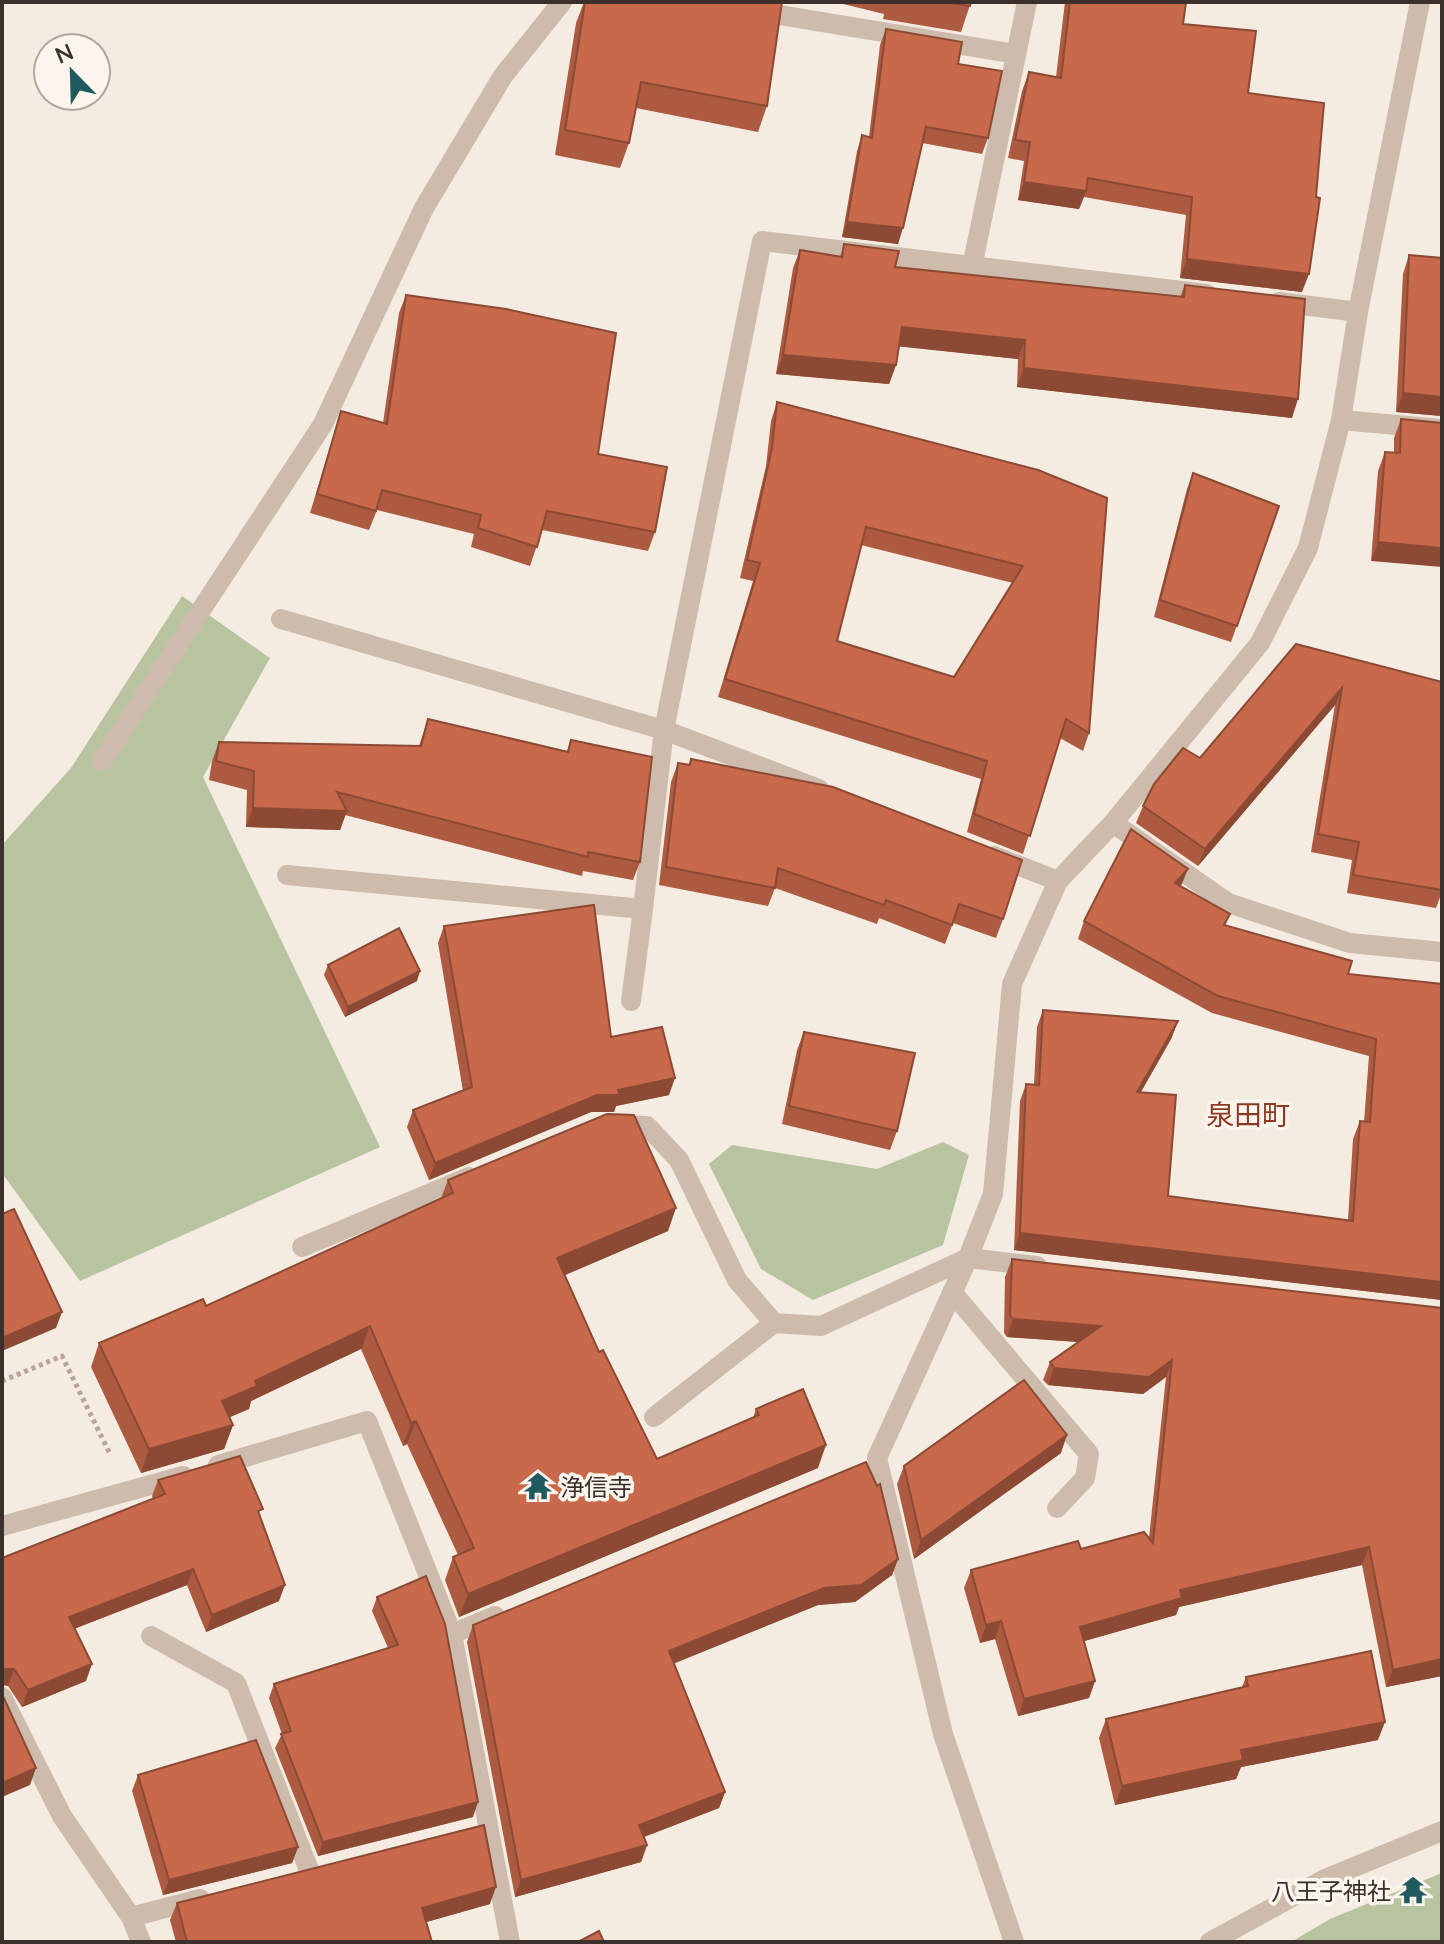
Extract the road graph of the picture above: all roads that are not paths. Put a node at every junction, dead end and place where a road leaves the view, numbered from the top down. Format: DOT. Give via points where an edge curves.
graph roads {
  1 [pos="562,2"];
  2 [pos="1027,2"];
  3 [pos="1420,2"];
  4 [pos="727,7"];
  5 [pos="1016,54"];
  6 [pos="972,267"];
  7 [pos="1235,297"];
  8 [pos="1266,301"];
  9 [pos="1358,312"];
  10 [pos="1341,420"];
  11 [pos="1442,429"];
  12 [pos="281,619"];
  13 [pos="664,730"];
  14 [pos="102,761"];
  15 [pos="839,797"];
  16 [pos="1113,823"];
  17 [pos="970,847"];
  18 [pos="287,875"];
  19 [pos="1058,881"];
  20 [pos="643,909"];
  21 [pos="1442,952"];
  22 [pos="631,1001"];
  23 [pos="596,1124"];
  24 [pos="493,1167"];
  25 [pos="302,1247"];
  26 [pos="968,1258"];
  27 [pos="1061,1268"];
  28 [pos="952,1292"];
  29 [pos="774,1323"];
  30 [pos="654,1417"];
  31 [pos="1057,1508"];
  32 [pos="2,1526"];
  33 [pos="511,1610"];
  34 [pos="452,1634"];
  35 [pos="151,1636"];
  36 [pos="2,1697"];
  37 [pos="1442,1831"];
  38 [pos="309,1870"];
  39 [pos="220,1893"];
  40 [pos="131,1917"];
  41 [pos="141,1942"];
  42 [pos="510,1942"];
  43 [pos="1014,1942"];
  44 [pos="1210,1942"];
  1 -- 14 [label="street" via="503,76 424,208 323,424"];
  2 -- 5 [label="street"];
  3 -- 9 [label="street"];
  4 -- 5 [label="street"];
  5 -- 6 [label="street"];
  6 -- 7 [label="street"];
  6 -- 13 [label="street" via="762,241"];
  8 -- 9 [label="street"];
  9 -- 10 [label="street"];
  10 -- 11 [label="street"];
  10 -- 16 [label="street" via="1308,548 1260,643"];
  12 -- 13 [label="street"];
  13 -- 15 [label="street"];
  13 -- 20 [label="street"];
  16 -- 19 [label="street"];
  16 -- 21 [label="street" via="1228,903 1350,943"];
  17 -- 19 [label="street"];
  18 -- 20 [label="street"];
  19 -- 26 [label="street" via="1012,984 993,1194"];
  20 -- 22 [label="street"];
  23 -- 29 [label="street" via="647,1126 679,1160 737,1280"];
  24 -- 25 [label="street"];
  26 -- 27 [label="street"];
  26 -- 28 [label="street"];
  26 -- 29 [label="street" via="821,1326"];
  28 -- 31 [label="street" via="1089,1454 1085,1478"];
  28 -- 43 [label="street" via="870,1461 943,1734"];
  29 -- 30 [label="street"];
  32 -- 34 [label="street" via="367,1421"];
  33 -- 34 [label="street"];
  34 -- 42 [label="street" via="482,1828"];
  35 -- 38 [label="street" via="236,1683"];
  36 -- 40 [label="street" via="62,1816"];
  37 -- 44 [label="street" via="1325,1879"];
  39 -- 40 [label="street"];
  40 -- 41 [label="street"];
}
